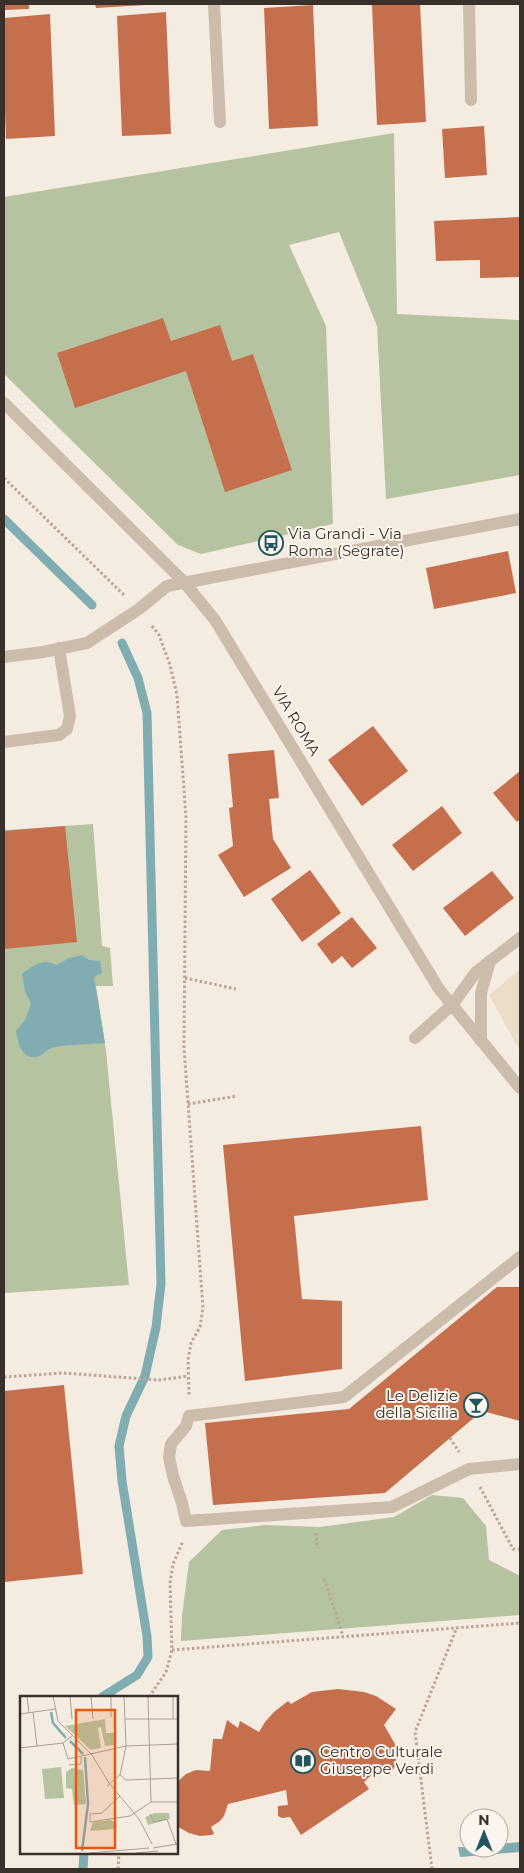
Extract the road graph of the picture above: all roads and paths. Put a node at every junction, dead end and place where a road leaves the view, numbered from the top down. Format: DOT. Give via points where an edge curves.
graph roads {
  1 [pos="214,4"];
  2 [pos="469,4"];
  3 [pos="471,100"];
  4 [pos="220,122"];
  5 [pos="4,403"];
  6 [pos="4,478"];
  7 [pos="520,520"];
  8 [pos="184,582"];
  9 [pos="139,609"];
  10 [pos="59,648"];
  11 [pos="4,657"];
  12 [pos="4,742"];
  13 [pos="520,938"];
  14 [pos="490,961"];
  15 [pos="185,978"];
  16 [pos="236,989"];
  17 [pos="452,1005"];
  18 [pos="415,1038"];
  19 [pos="482,1041"];
  20 [pos="520,1088"];
  21 [pos="237,1096"];
  22 [pos="188,1104"];
  23 [pos="520,1257"];
  24 [pos="188,1376"];
  25 [pos="4,1377"];
  26 [pos="189,1416"];
  27 [pos="520,1464"];
  28 [pos="469,1469"];
  29 [pos="186,1521"];
  30 [pos="520,1549"];
  31 [pos="324,1579"];
  32 [pos="520,1623"];
  33 [pos="457,1627"];
  34 [pos="343,1636"];
  35 [pos="172,1650"];
  36 [pos="150,1696"];
  37 [pos="119,1853"];
  38 [pos="118,1869"];
  39 [pos="432,1869"];
  1 -- 4 [label="street"];
  2 -- 3 [label="street"];
  5 -- 8 [label="street, VIA ROMA"];
  6 -- 9 [label="path"];
  7 -- 8 [label="street"];
  8 -- 9 [label="street" via="167,586"];
  8 -- 17 [label="street, VIA ROMA" via="215,620 439,989"];
  9 -- 10 [label="street" via="87,643"];
  9 -- 15 [label="path" via="159,635 177,695 186,817"];
  10 -- 11 [label="street"];
  10 -- 12 [label="street" via="70,716 67,729 59,735"];
  13 -- 14 [label="street"];
  14 -- 17 [label="street" via="468,981"];
  14 -- 19 [label="street" via="481,994"];
  15 -- 16 [label="path"];
  15 -- 22 [label="path" via="184,1048"];
  17 -- 18 [label="street"];
  17 -- 19 [label="street, VIA ROMA"];
  19 -- 20 [label="street, VIA ROMA"];
  21 -- 22 [label="path"];
  22 -- 24 [label="path" via="203,1308 200,1327 191,1343"];
  23 -- 26 [label="street" via="344,1396"];
  24 -- 25 [label="path" via="159,1380 63,1373"];
  24 -- 26 [label="path"];
  26 -- 29 [label="street" via="186,1426 170,1444 169,1457"];
  27 -- 28 [label="street"];
  28 -- 29 [label="street" via="392,1507"];
  28 -- 30 [label="path" via="513,1549"];
  29 -- 35 [label="path" via="170,1583"];
  31 -- 34 [label="path"];
  32 -- 33 [label="path"];
  33 -- 34 [label="path"];
  33 -- 39 [label="path" via="415,1732"];
  34 -- 35 [label="path"];
  35 -- 36 [label="path" via="166,1672"];
  37 -- 38 [label="path"];
}
